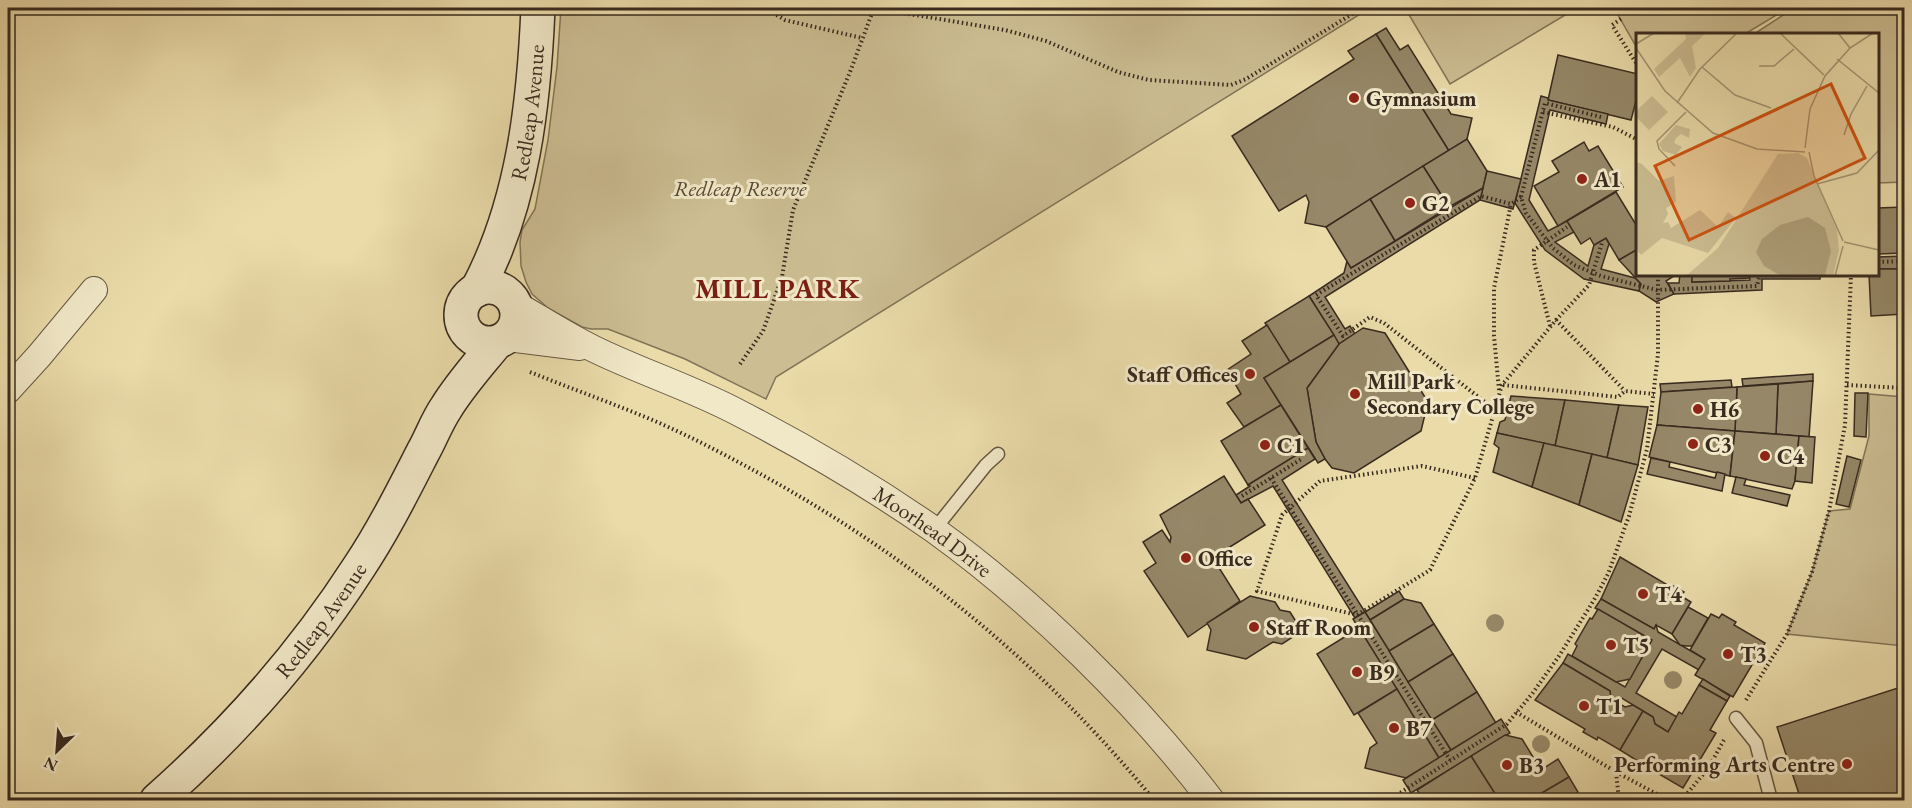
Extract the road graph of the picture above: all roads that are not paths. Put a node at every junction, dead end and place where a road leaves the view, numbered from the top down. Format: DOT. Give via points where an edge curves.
graph roads {
  1 [pos="538,8"];
  2 [pos="509,215"];
  3 [pos="94,290"];
  4 [pos="477,290"];
  5 [pos="514,302"];
  6 [pos="500,338"];
  7 [pos="592,348"];
  8 [pos="8,390"];
  9 [pos="998,454"];
  10 [pos="934,530"];
  11 [pos="1736,718"];
  12 [pos="157,801"];
  13 [pos="1211,801"];
  14 [pos="1771,801"];
  1 -- 2 [label="street, Redleap Avenue" via="527,118"];
  2 -- 4 [label="street, Redleap Avenue"];
  2 -- 5 [label="street, Redleap Avenue"];
  3 -- 8 [label="street"];
  4 -- 5 [label="street" via="494,287"];
  4 -- 6 [label="street" via="466,299 461,319"];
  5 -- 6 [label="street" via="517,322"];
  5 -- 7 [label="street, Moorhead Drive"];
  6 -- 7 [label="street, Moorhead Drive"];
  6 -- 12 [label="street, Redleap Avenue" via="446,408 393,511 324,617 247,712"];
  7 -- 10 [label="street, Moorhead Drive" via="741,414 826,461"];
  9 -- 10 [label="lane"];
  10 -- 13 [label="street, Moorhead Drive" via="1060,635 1183,764"];
  11 -- 14 [label="lane" via="1756,743"];
}
